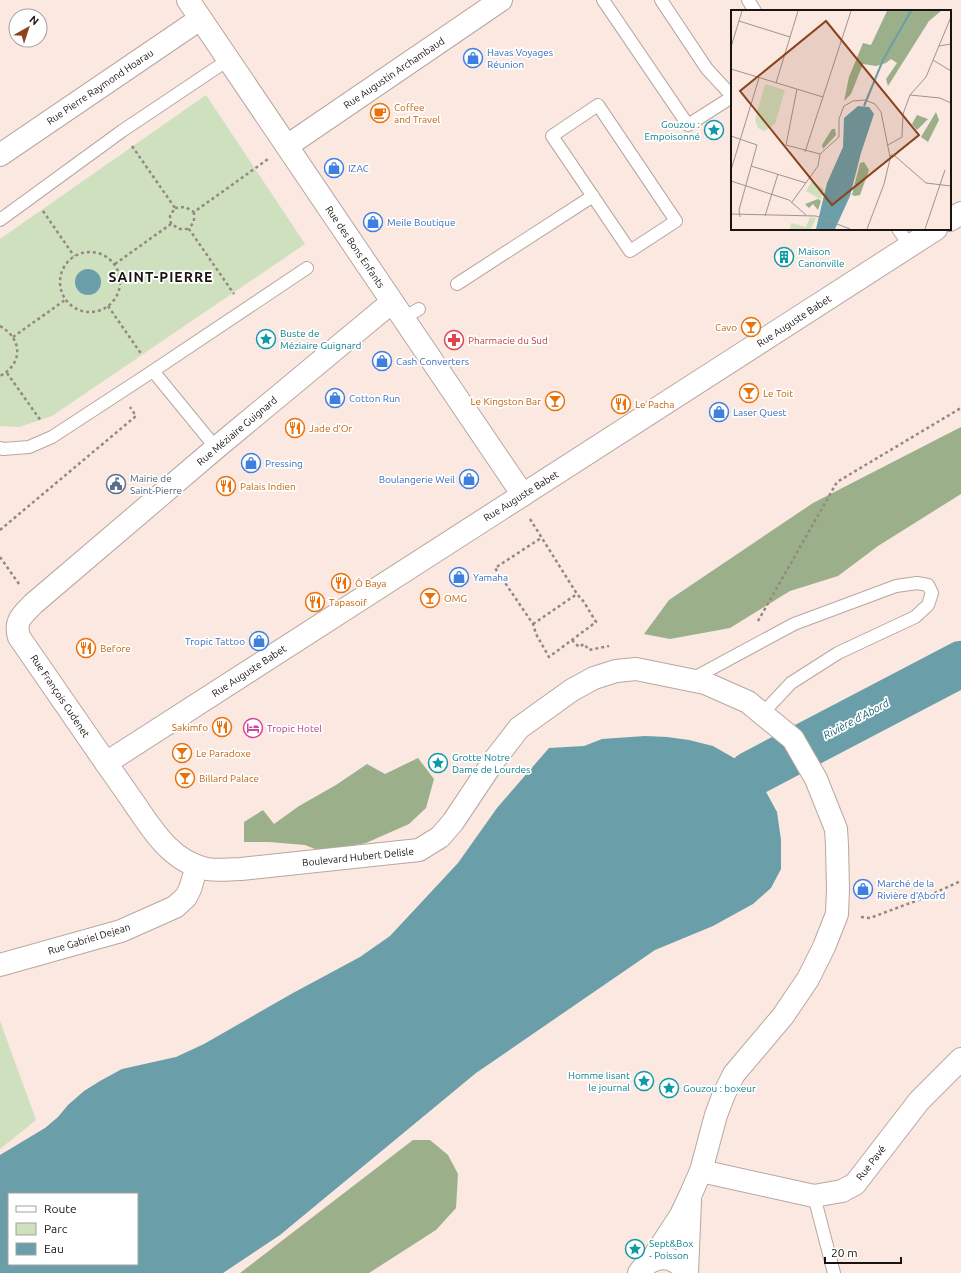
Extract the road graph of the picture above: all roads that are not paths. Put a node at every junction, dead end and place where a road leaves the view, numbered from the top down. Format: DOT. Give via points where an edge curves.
graph roads {
  1 [pos="188,0"];
  2 [pos="501,0"];
  3 [pos="603,0"];
  4 [pos="661,0"];
  5 [pos="748,0"];
  6 [pos="754,10"];
  7 [pos="200,19"];
  8 [pos="228,60"];
  9 [pos="731,95"];
  10 [pos="731,97"];
  11 [pos="287,146"];
  12 [pos="0,155"];
  13 [pos="593,196"];
  14 [pos="961,213"];
  15 [pos="951,219"];
  16 [pos="0,220"];
  17 [pos="932,230"];
  18 [pos="904,238"];
  19 [pos="307,268"];
  20 [pos="457,284"];
  21 [pos="405,310"];
  22 [pos="153,371"];
  23 [pos="0,448"];
  24 [pos="216,448"];
  25 [pos="525,505"];
  26 [pos="17,628"];
  27 [pos="691,680"];
  28 [pos="762,714"];
  29 [pos="106,763"];
  30 [pos="197,866"];
  31 [pos="0,965"];
  32 [pos="961,1058"];
  33 [pos="701,1171"];
  34 [pos="690,1196"];
  35 [pos="814,1196"];
  36 [pos="645,1267"];
  37 [pos="687,1273"];
  38 [pos="834,1273"];
  1 -- 7 [label="street, Rue des Bons Enfants"];
  2 -- 11 [label="street, Rue Augustin Archambaud"];
  3 -- 10 [label="lane" via="688,125"];
  4 -- 9 [label="lane" via="707,69"];
  5 -- 6 [label="lane"];
  7 -- 8 [label="street, Rue des Bons Enfants"];
  7 -- 12 [label="street, Rue Pierre Raymond Hoarau"];
  8 -- 11 [label="street, Rue des Bons Enfants"];
  8 -- 16 [label="lane" via="122,131"];
  11 -- 21 [label="street, Rue des Bons Enfants"];
  13 -- 13 [label="lane" via="630,251 676,221 598,105 552,136"];
  13 -- 20 [label="lane"];
  14 -- 15 [label="street"];
  17 -- 18 [label="street, Rue Auguste Babet"];
  18 -- 25 [label="street, Rue Auguste Babet"];
  19 -- 22 [label="lane"];
  21 -- 24 [label="street, Rue Méziaire Guignard"];
  21 -- 25 [label="street, Rue des Bons Enfants"];
  22 -- 23 [label="lane" via="52,437 29,446"];
  22 -- 24 [label="lane"];
  24 -- 26 [label="street, Rue Méziaire Guignard" via="33,604 19,620"];
  25 -- 29 [label="street, Rue Auguste Babet"];
  26 -- 29 [label="street, Rue François Cudenet" via="19,636"];
  27 -- 28 [label="street, Boulevard Hubert Delisle" via="705,683 748,702"];
  27 -- 28 [label="lane" via="794,624 896,586 917,583 928,585 932,594 928,605 915,617 838,653 791,684"];
  27 -- 30 [label="street, Boulevard Hubert Delisle" via="636,670 616,671 594,678 572,690 519,728 453,822 440,837 419,850 241,869 218,870"];
  28 -- 33 [label="street, Boulevard Hubert Delisle" via="793,739 816,779 836,829 837,914 808,979 783,1016 734,1074 716,1115"];
  29 -- 30 [label="street, Rue François Cudenet" via="154,833 167,847"];
  30 -- 31 [label="street, Rue Gabriel Dejean" via="186,897 175,907 121,931"];
  32 -- 35 [label="street, Rue Pavé" via="918,1101 855,1184 842,1191"];
  33 -- 34 [label="street, Boulevard Hubert Delisle"];
  33 -- 35 [label="street, Rue Pavé"];
  34 -- 36 [label="street, Boulevard Hubert Delisle" via="681,1215"];
  34 -- 37 [label="street"];
  35 -- 38 [label="lane"];
  36 -- 37 [label="street" via="659,1258 668,1258 679,1263"];
}
